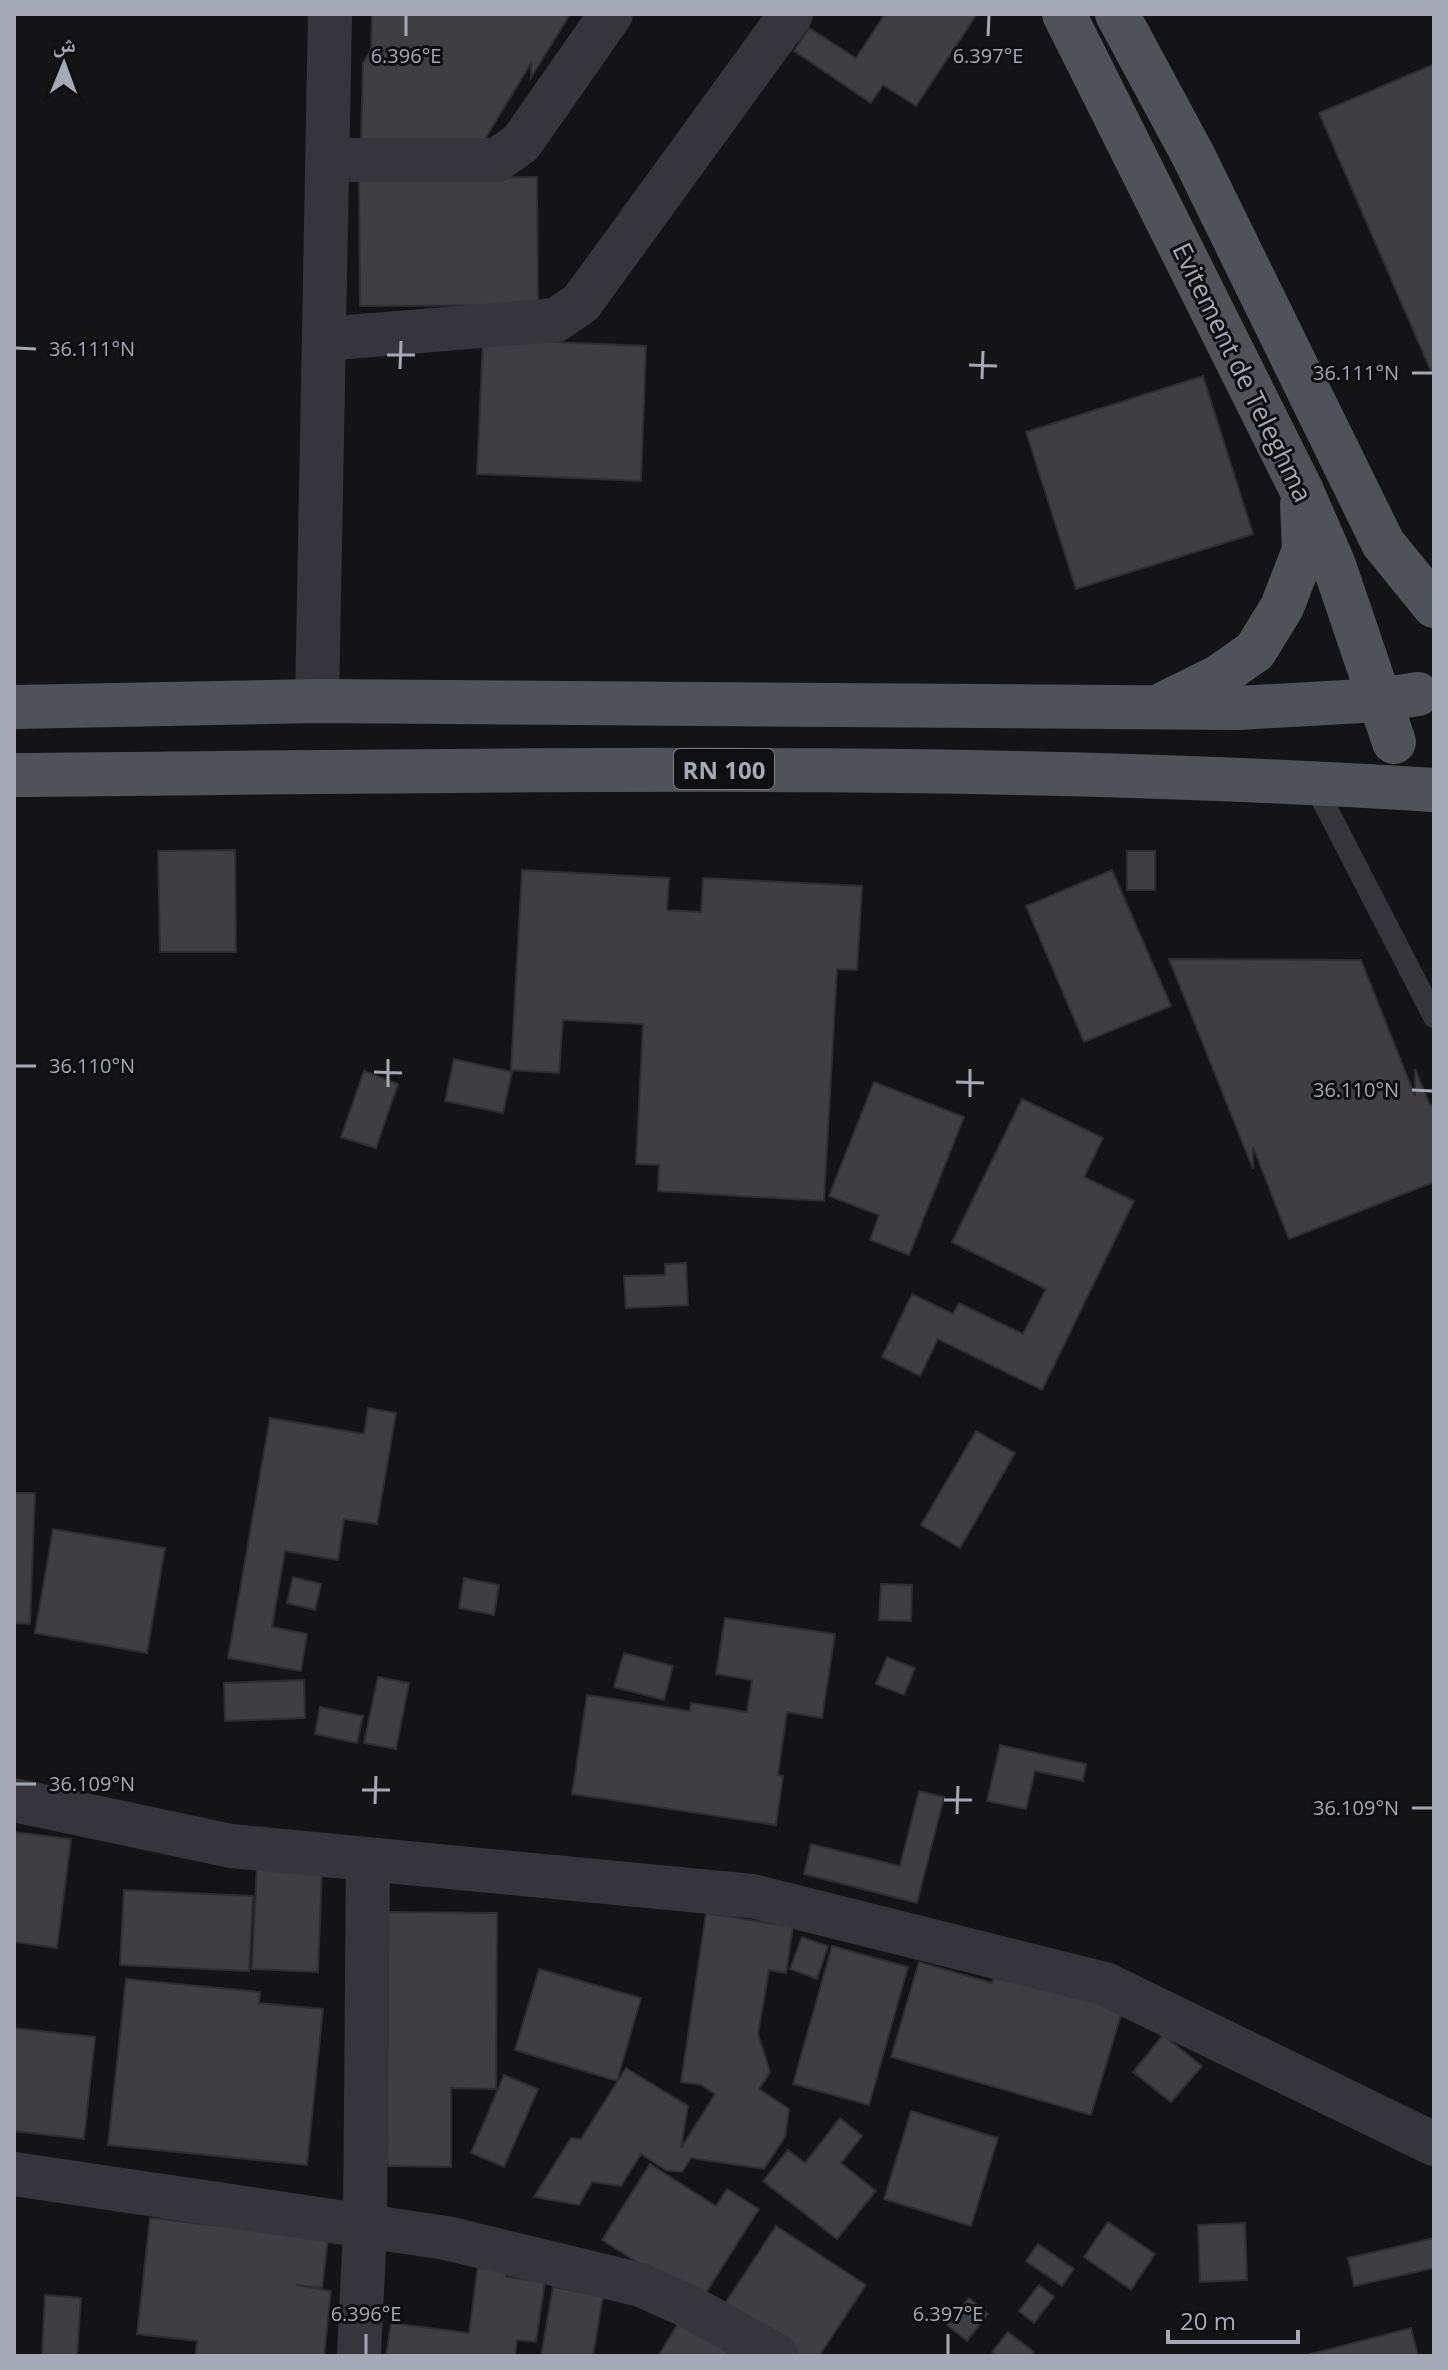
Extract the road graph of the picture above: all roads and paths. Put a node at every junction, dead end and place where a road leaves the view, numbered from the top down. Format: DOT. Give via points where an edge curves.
graph roads {
  1 [pos="330,14"];
  2 [pos="611,14"];
  3 [pos="791,14"];
  4 [pos="1064,14"];
  5 [pos="1117,14"];
  6 [pos="328,160"];
  7 [pos="324,339"];
  8 [pos="1301,489"];
  9 [pos="1434,606"];
  10 [pos="1411,694"];
  11 [pos="317,701"];
  12 [pos="14,707"];
  13 [pos="1154,708"];
  14 [pos="14,775"];
  15 [pos="1313,782"];
  16 [pos="1434,789"];
  17 [pos="1434,1017"];
  18 [pos="14,1800"];
  19 [pos="368,1859"];
  20 [pos="1434,2144"];
  21 [pos="14,2174"];
  22 [pos="365,2227"];
  23 [pos="359,2356"];
  24 [pos="777,2356"];
  1 -- 6 [label="street"];
  2 -- 6 [label="street" via="521,143 497,160"];
  3 -- 7 [label="street" via="581,303 556,320"];
  4 -- 8 [label="main road, Evitement de Teleghma"];
  5 -- 9 [label="main road, Evitement de Teleghma" via="1193,155 1383,543"];
  6 -- 7 [label="street"];
  7 -- 11 [label="street"];
  8 -- 10 [label="main road, Evitement de Teleghma" via="1334,565"];
  8 -- 13 [label="main road" via="1304,550 1282,607 1255,651 1218,677"];
  10 -- 13 [label="main road"];
  10 -- 16 [label="main road" via="1396,722 1398,759 1408,775"];
  11 -- 12 [label="main road"];
  11 -- 13 [label="main road"];
  14 -- 15 [label="main road, RN 100" via="694,769"];
  15 -- 16 [label="main road, RN 100"];
  15 -- 17 [label="lane"];
  18 -- 19 [label="street" via="231,1846"];
  19 -- 20 [label="street" via="752,1896 1105,1984"];
  19 -- 22 [label="street"];
  21 -- 22 [label="street"];
  22 -- 23 [label="street"];
  22 -- 24 [label="street" via="446,2238 641,2285"];
}
